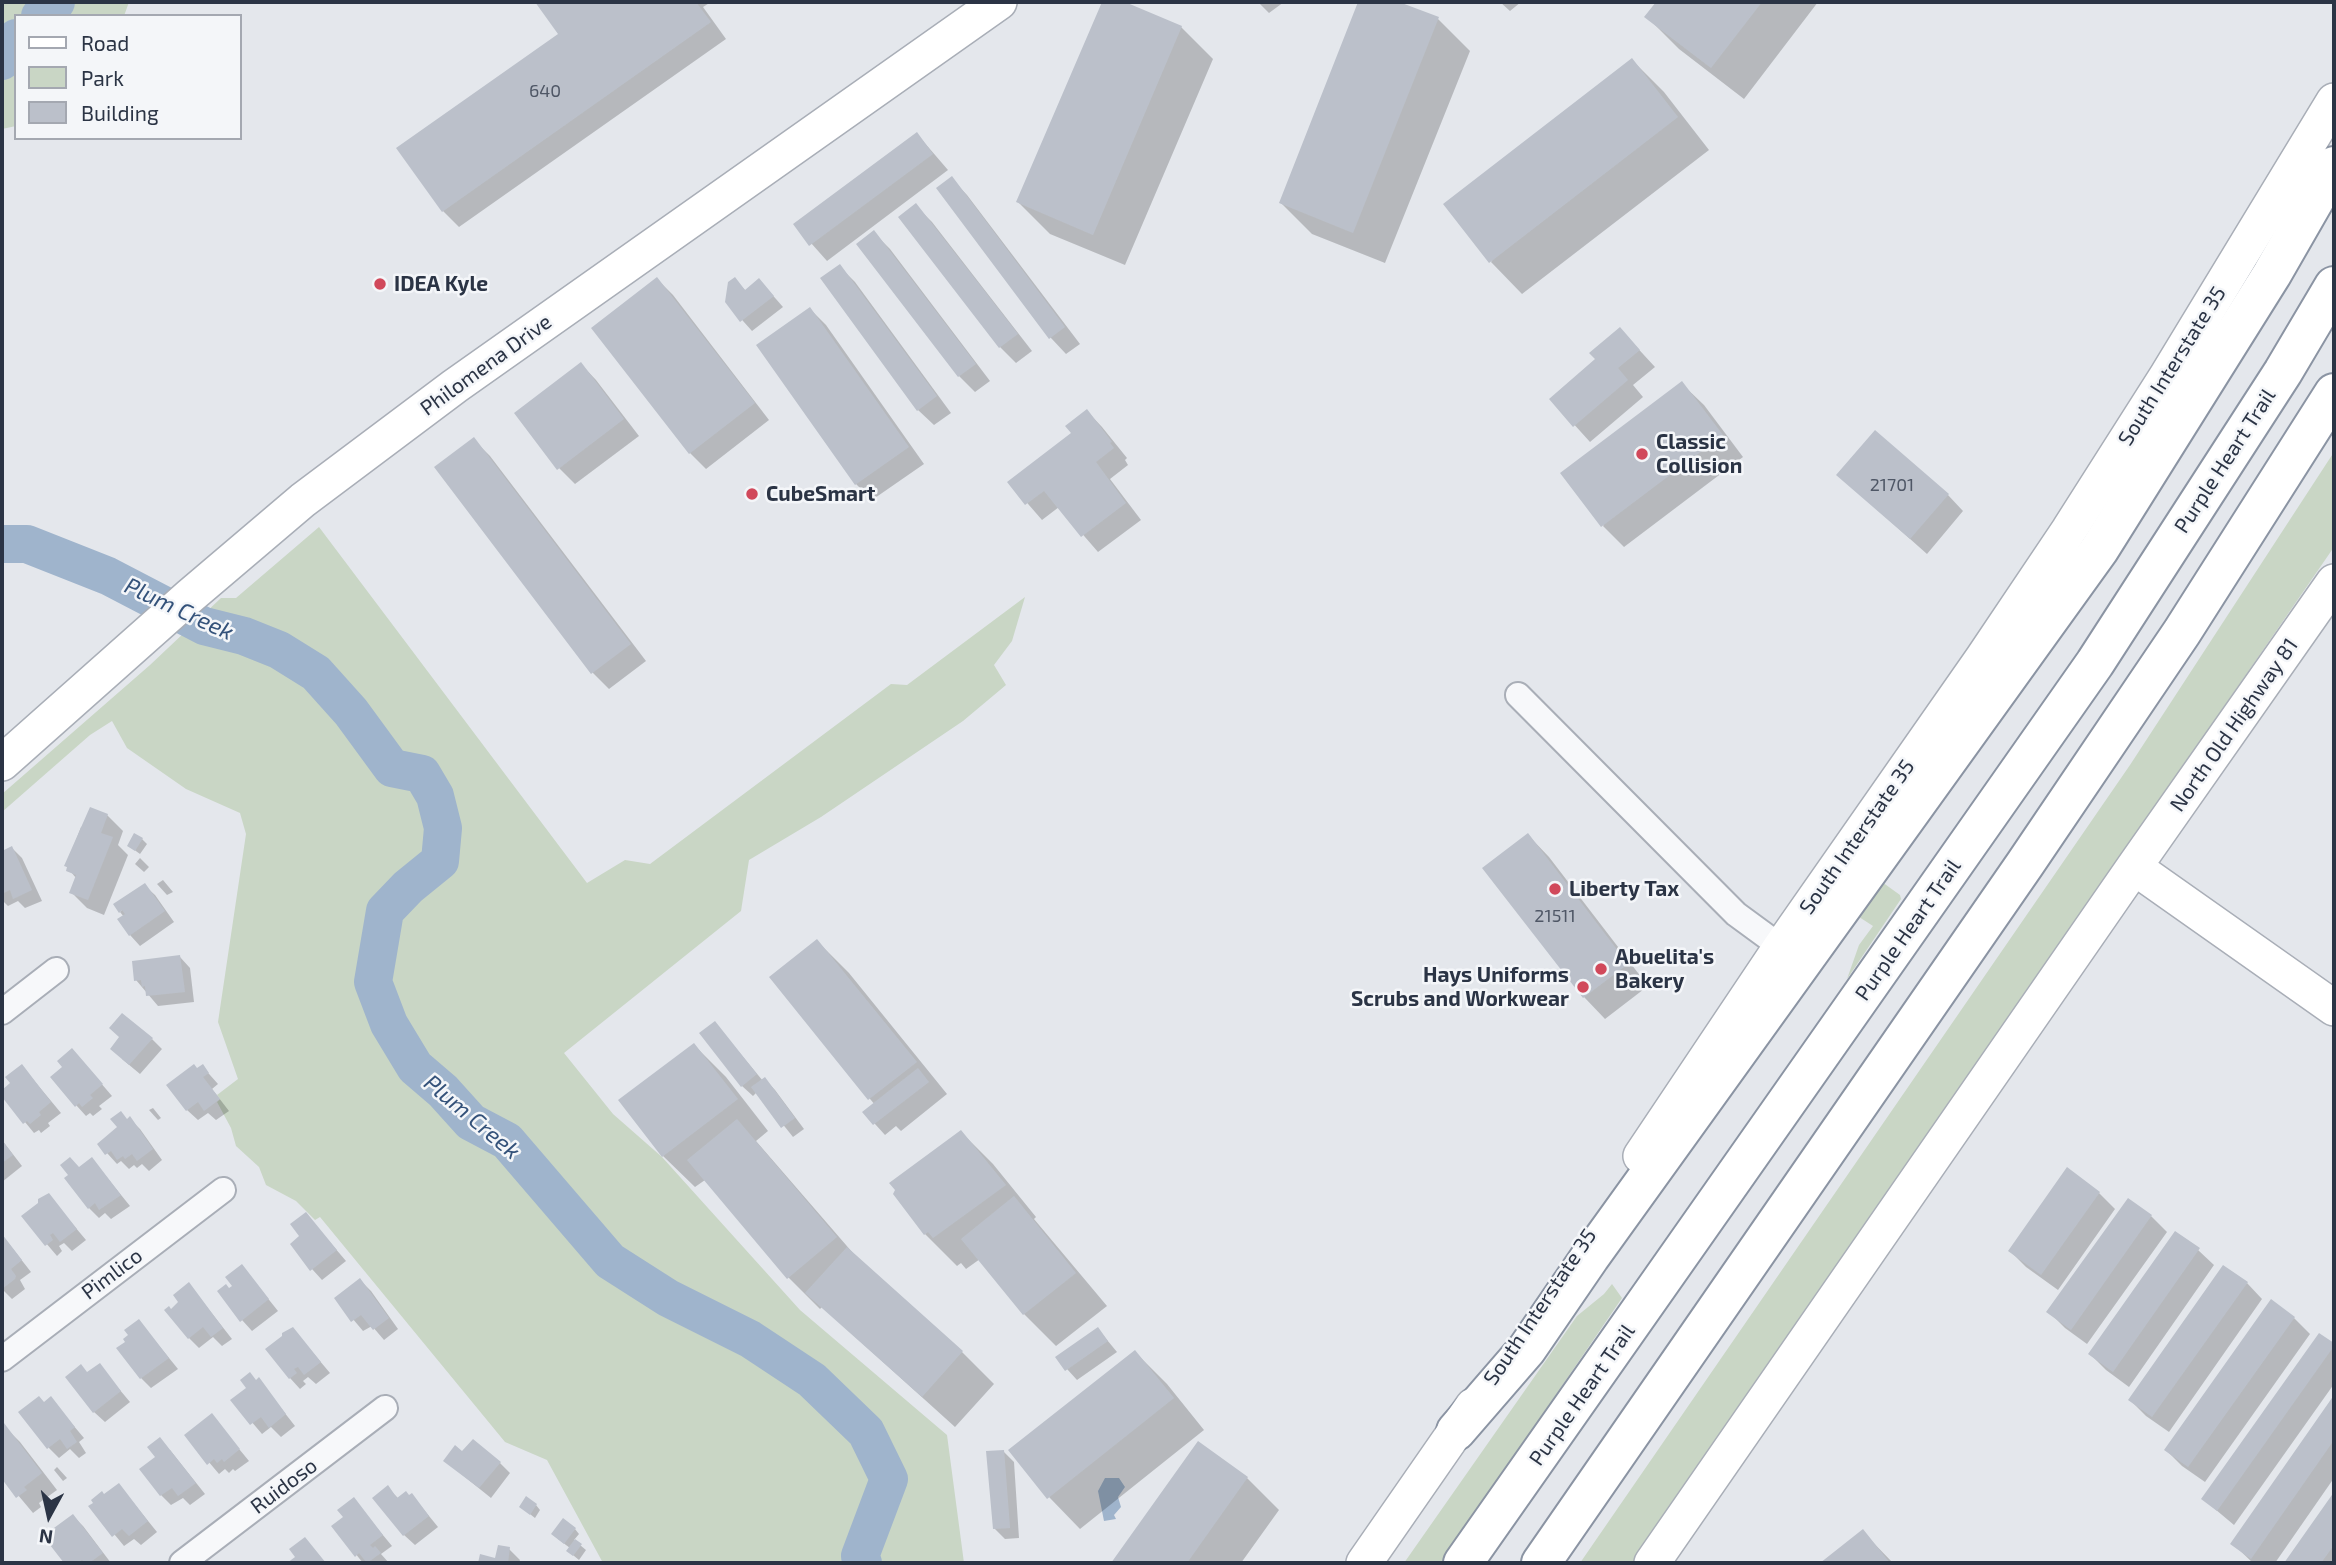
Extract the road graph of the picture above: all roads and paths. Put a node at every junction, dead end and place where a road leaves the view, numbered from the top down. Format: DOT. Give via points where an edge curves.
graph roads {
  1 [pos="999,2"];
  2 [pos="2334,101"];
  3 [pos="2334,166"];
  4 [pos="2334,286"];
  5 [pos="2334,393"];
  6 [pos="2334,582"];
  7 [pos="1518,695"];
  8 [pos="2,763"];
  9 [pos="2134,867"];
  10 [pos="1781,947"];
  11 [pos="56,970"];
  12 [pos="2334,1008"];
  13 [pos="2,1012"];
  14 [pos="223,1190"];
  15 [pos="2,1359"];
  16 [pos="385,1408"];
  17 [pos="1456,1431"];
  18 [pos="183,1563"];
  19 [pos="1364,1563"];
  20 [pos="1463,1563"];
  21 [pos="1541,1563"];
  22 [pos="1652,1563"];
  1 -- 8 [label="main road, Philomena Drive" via="455,386 303,500"];
  2 -- 10 [label="main road, South Interstate 35" via="2075,521"];
  3 -- 17 [label="highway" via="2099,550 1527,1349"];
  4 -- 20 [label="highway, Purple Heart Trail" via="2095,663"];
  5 -- 21 [label="highway" via="2189,621 2033,853"];
  6 -- 9 [label="main road, North Old Highway 81"];
  7 -- 10 [label="street" via="1736,915"];
  9 -- 12 [label="main road"];
  9 -- 22 [label="main road"];
  10 -- 17 [label="main road, South Interstate 35"];
  11 -- 13 [label="street"];
  14 -- 15 [label="street, Pimlico"];
  16 -- 18 [label="street, Ruidoso"];
  17 -- 19 [label="main road, South Interstate 35"];
}
